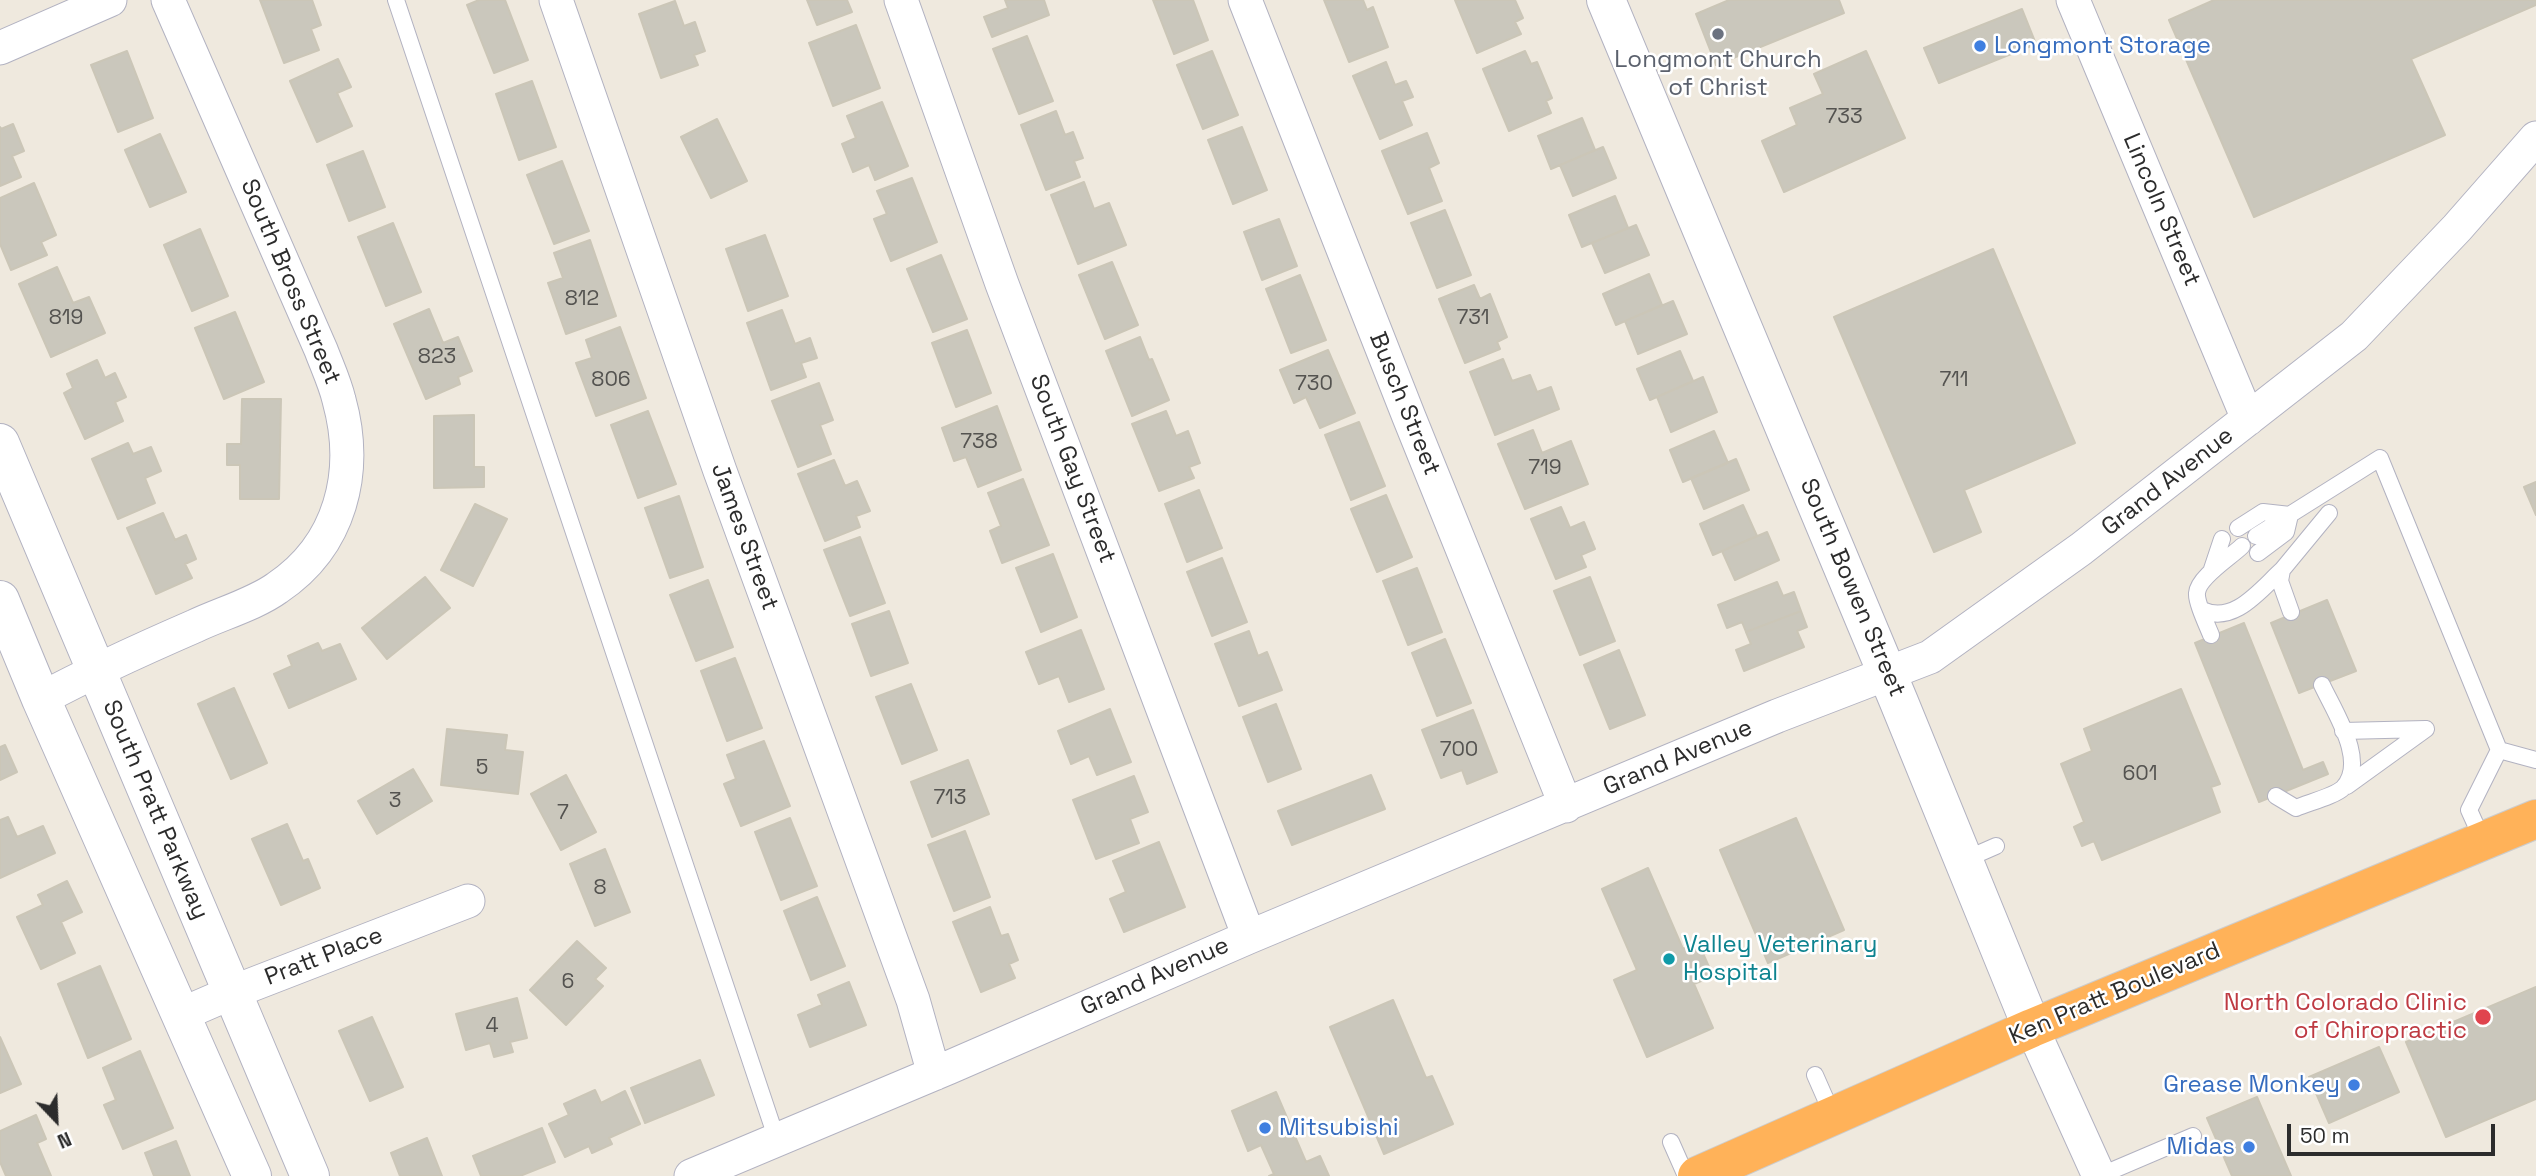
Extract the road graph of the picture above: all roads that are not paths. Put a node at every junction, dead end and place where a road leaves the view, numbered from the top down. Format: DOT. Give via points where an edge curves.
graph roads {
  1 [pos="110,0"];
  2 [pos="168,0"];
  3 [pos="396,0"];
  4 [pos="556,0"];
  5 [pos="901,0"];
  6 [pos="1245,0"];
  7 [pos="1606,0"];
  8 [pos="2073,0"];
  9 [pos="0,48"];
  10 [pos="2536,138"];
  11 [pos="2248,419"];
  12 [pos="0,443"];
  13 [pos="2329,513"];
  14 [pos="2290,515"];
  15 [pos="2238,528"];
  16 [pos="2256,536"];
  17 [pos="2222,539"];
  18 [pos="2242,546"];
  19 [pos="2258,553"];
  20 [pos="2243,564"];
  21 [pos="2282,570"];
  22 [pos="2211,572"];
  23 [pos="0,600"];
  24 [pos="2202,611"];
  25 [pos="2291,612"];
  26 [pos="2211,635"];
  27 [pos="94,670"];
  28 [pos="1887,674"];
  29 [pos="2322,685"];
  30 [pos="41,699"];
  31 [pos="2343,731"];
  32 [pos="2500,750"];
  33 [pos="2536,760"];
  34 [pos="2342,790"];
  35 [pos="2276,796"];
  36 [pos="1566,806"];
  37 [pos="2536,819"];
  38 [pos="2483,841"];
  39 [pos="468,901"];
  40 [pos="1248,937"];
  41 [pos="233,992"];
  42 [pos="180,1016"];
  43 [pos="2032,1028"];
  44 [pos="934,1074"];
  45 [pos="1815,1075"];
  46 [pos="1833,1116"];
  47 [pos="2193,1136"];
  48 [pos="777,1140"];
  49 [pos="1671,1142"];
  50 [pos="252,1176"];
  51 [pos="310,1176"];
  52 [pos="691,1176"];
  53 [pos="1686,1176"];
  54 [pos="1697,1176"];
  55 [pos="2099,1176"];
  1 -- 9 [label="street"];
  2 -- 27 [label="street, South Bross Street" via="340,401 347,455 344,491 329,534 302,570 275,590"];
  3 -- 48 [label="lane"];
  4 -- 44 [label="street, James Street" via="720,471 913,1000"];
  5 -- 40 [label="street, South Gay Street" via="1002,284"];
  6 -- 36 [label="street, Busch Street"];
  7 -- 28 [label="street, South Bowen Street"];
  8 -- 11 [label="street, Lincoln Street"];
  10 -- 11 [label="street, Grand Avenue" via="2354,336"];
  11 -- 28 [label="street, Grand Avenue" via="2081,549 1930,657"];
  12 -- 27 [label="street, South Pratt Parkway"];
  13 -- 21 [label="lane"];
  14 -- 15 [label="lane" via="2263,512"];
  14 -- 16 [label="lane"];
  14 -- 19 [label="lane" via="2286,532"];
  14 -- 32 [label="lane" via="2380,458"];
  17 -- 22 [label="lane"];
  18 -- 22 [label="lane"];
  20 -- 22 [label="lane"];
  21 -- 24 [label="lane" via="2230,613 2214,616"];
  21 -- 25 [label="lane" via="2280,580"];
  22 -- 24 [label="lane" via="2197,593"];
  23 -- 30 [label="street"];
  24 -- 26 [label="lane"];
  27 -- 30 [label="street, South Bross Street"];
  27 -- 41 [label="street, South Pratt Parkway"];
  28 -- 36 [label="street, Grand Avenue"];
  28 -- 43 [label="street, South Bowen Street" via="1980,853"];
  29 -- 31 [label="lane"];
  30 -- 42 [label="street"];
  31 -- 34 [label="lane" via="2353,772"];
  31 -- 34 [label="lane" via="2427,729"];
  32 -- 33 [label="lane"];
  32 -- 38 [label="lane" via="2469,810"];
  34 -- 35 [label="lane" via="2296,807"];
  36 -- 40 [label="street, Grand Avenue"];
  37 -- 38 [label="highway, Ken Pratt Boulevard"];
  38 -- 43 [label="highway, Ken Pratt Boulevard"];
  39 -- 41 [label="street, Pratt Place"];
  40 -- 44 [label="street, Grand Avenue"];
  41 -- 42 [label="street, Pratt Place"];
  41 -- 51 [label="street, South Pratt Parkway"];
  42 -- 50 [label="street"];
  43 -- 46 [label="highway, Ken Pratt Boulevard"];
  43 -- 55 [label="street, South Bowen Street"];
  44 -- 48 [label="street, Grand Avenue"];
  45 -- 46 [label="lane"];
  46 -- 54 [label="highway, Ken Pratt Boulevard"];
  47 -- 55 [label="lane"];
  48 -- 52 [label="street, Grand Avenue"];
  49 -- 53 [label="lane"];
}
